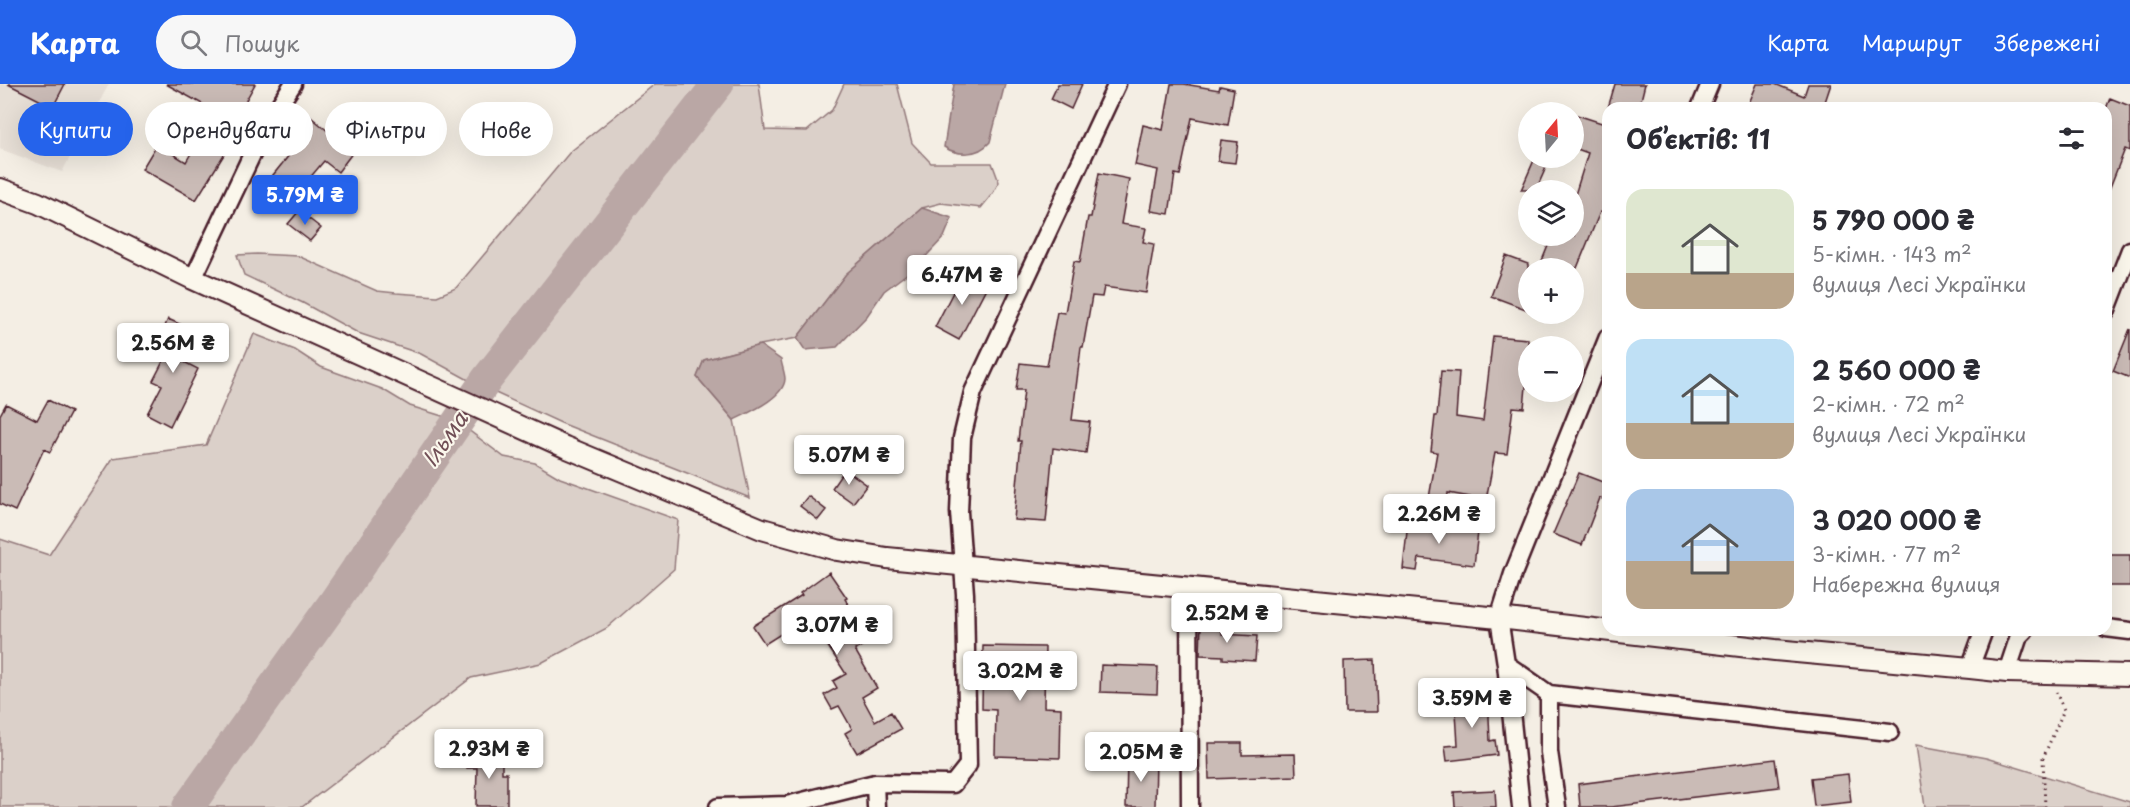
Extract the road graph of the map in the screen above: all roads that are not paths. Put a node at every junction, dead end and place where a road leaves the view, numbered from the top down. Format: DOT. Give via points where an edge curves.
graph roads {
  1 [pos="293,84"];
  2 [pos="1117,84"];
  3 [pos="1710,84"];
  4 [pos="1702,102"];
  5 [pos="0,189"];
  6 [pos="2130,250"];
  7 [pos="193,279"];
  8 [pos="2112,296"];
  9 [pos="1602,352"];
  10 [pos="963,565"];
  11 [pos="1189,589"];
  12 [pos="1499,618"];
  13 [pos="2112,629"];
  14 [pos="1602,630"];
  15 [pos="2130,631"];
  16 [pos="1654,636"];
  17 [pos="1982,636"];
  18 [pos="2019,636"];
  19 [pos="1506,664"];
  20 [pos="1970,669"];
  21 [pos="2007,672"];
  22 [pos="2130,675"];
  23 [pos="1549,694"];
  24 [pos="1890,732"];
  25 [pos="875,783"];
  26 [pos="718,807"];
  27 [pos="876,807"];
  28 [pos="1190,807"];
  29 [pos="1521,807"];
  30 [pos="1557,807"];
  1 -- 7 [label="street" via="265,127"];
  2 -- 10 [label="street" via="973,392 962,438 959,512"];
  3 -- 4 [label="street"];
  5 -- 7 [label="street" via="38,202"];
  6 -- 8 [label="street"];
  7 -- 10 [label="street" via="566,447 762,529 837,550"];
  9 -- 12 [label="street"];
  10 -- 11 [label="street"];
  10 -- 25 [label="street" via="968,765 953,784"];
  11 -- 12 [label="street"];
  11 -- 28 [label="street"];
  12 -- 14 [label="street"];
  12 -- 19 [label="street"];
  13 -- 15 [label="street"];
  16 -- 20 [label="street"];
  17 -- 20 [label="street"];
  18 -- 21 [label="street"];
  19 -- 23 [label="street"];
  19 -- 29 [label="street"];
  20 -- 21 [label="street"];
  21 -- 22 [label="street"];
  23 -- 24 [label="street"];
  23 -- 30 [label="street" via="1549,752"];
  25 -- 26 [label="street" via="787,805"];
  25 -- 27 [label="street"];
}
